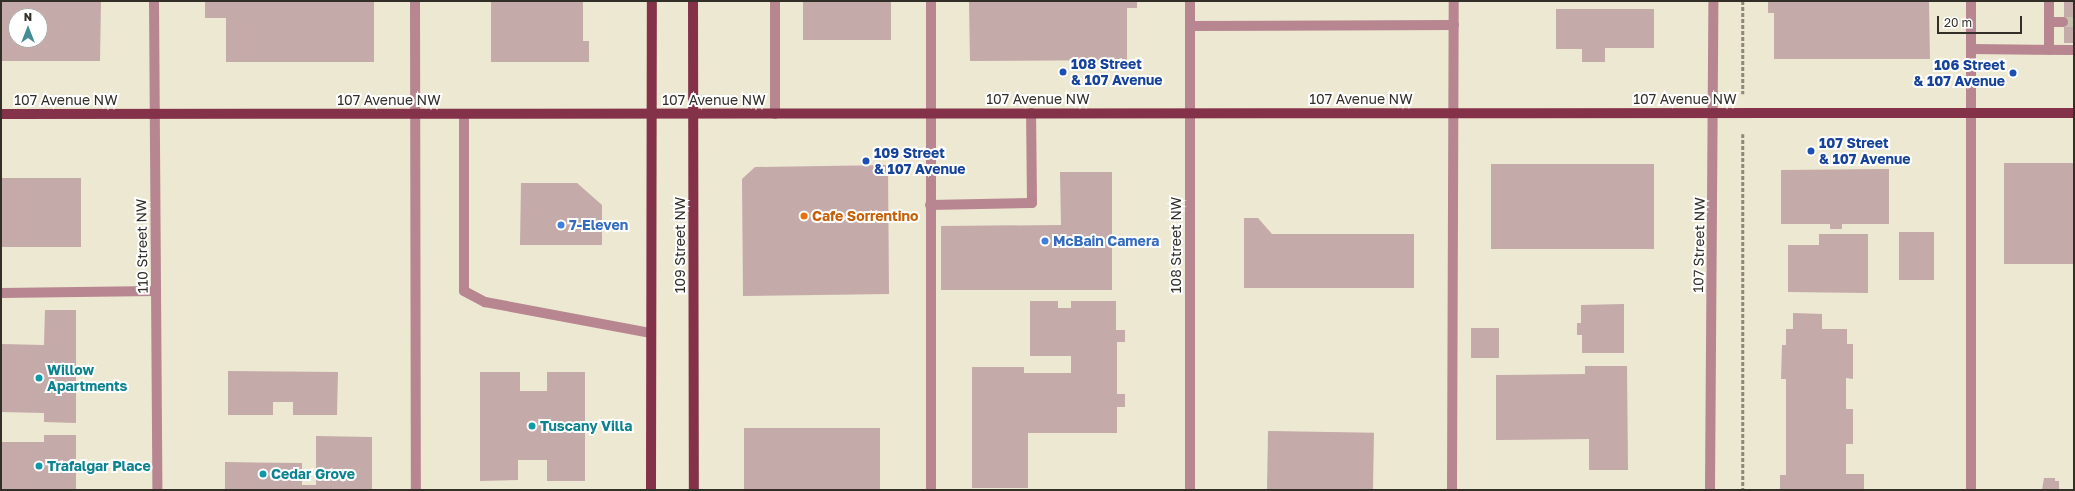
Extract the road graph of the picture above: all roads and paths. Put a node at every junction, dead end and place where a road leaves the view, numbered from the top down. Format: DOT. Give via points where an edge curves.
graph roads {
  1 [pos="154,1"];
  2 [pos="415,1"];
  3 [pos="652,1"];
  4 [pos="693,1"];
  5 [pos="775,1"];
  6 [pos="931,1"];
  7 [pos="1190,1"];
  8 [pos="1454,1"];
  9 [pos="1713,1"];
  10 [pos="1743,1"];
  11 [pos="1971,1"];
  12 [pos="2049,1"];
  13 [pos="2049,22"];
  14 [pos="2063,22"];
  15 [pos="1454,25"];
  16 [pos="1190,26"];
  17 [pos="1971,49"];
  18 [pos="2049,50"];
  19 [pos="2074,50"];
  20 [pos="1970,112"];
  21 [pos="929,113"];
  22 [pos="1031,113"];
  23 [pos="1190,113"];
  24 [pos="1455,113"];
  25 [pos="1714,113"];
  26 [pos="1743,113"];
  27 [pos="2074,113"];
  28 [pos="1,114"];
  29 [pos="154,114"];
  30 [pos="416,114"];
  31 [pos="464,114"];
  32 [pos="652,114"];
  33 [pos="694,114"];
  34 [pos="775,114"];
  35 [pos="930,205"];
  36 [pos="156,291"];
  37 [pos="1,293"];
  38 [pos="652,333"];
  39 [pos="157,490"];
  40 [pos="416,490"];
  41 [pos="651,490"];
  42 [pos="694,490"];
  43 [pos="931,490"];
  44 [pos="1190,490"];
  45 [pos="1452,490"];
  46 [pos="1710,490"];
  47 [pos="1743,490"];
  48 [pos="1971,490"];
  1 -- 29 [label="street, 110 Street NW"];
  2 -- 30 [label="street"];
  3 -- 32 [label="main road, 109 Street NW"];
  4 -- 33 [label="main road, 109 Street NW"];
  5 -- 34 [label="street"];
  6 -- 21 [label="street"];
  7 -- 16 [label="street, 108 Street NW"];
  8 -- 15 [label="street"];
  9 -- 25 [label="street, 107 Street NW"];
  10 -- 26 [label="path"];
  11 -- 17 [label="street"];
  12 -- 13 [label="street"];
  13 -- 14 [label="street"];
  13 -- 18 [label="street"];
  15 -- 16 [label="street"];
  15 -- 24 [label="street"];
  16 -- 23 [label="street, 108 Street NW"];
  17 -- 18 [label="street"];
  17 -- 20 [label="street"];
  18 -- 19 [label="street"];
  20 -- 26 [label="main road, 107 Avenue NW"];
  20 -- 27 [label="main road, 107 Avenue NW"];
  20 -- 48 [label="street"];
  21 -- 22 [label="main road, 107 Avenue NW"];
  21 -- 34 [label="main road, 107 Avenue NW"];
  21 -- 35 [label="street"];
  22 -- 23 [label="main road, 107 Avenue NW"];
  22 -- 35 [label="street" via="1032,203"];
  23 -- 24 [label="main road, 107 Avenue NW"];
  23 -- 44 [label="street, 108 Street NW"];
  24 -- 25 [label="main road, 107 Avenue NW"];
  24 -- 45 [label="street"];
  25 -- 26 [label="main road, 107 Avenue NW"];
  25 -- 46 [label="street, 107 Street NW"];
  26 -- 47 [label="path"];
  28 -- 29 [label="main road, 107 Avenue NW"];
  29 -- 30 [label="main road, 107 Avenue NW"];
  29 -- 36 [label="street, 110 Street NW"];
  30 -- 31 [label="main road, 107 Avenue NW"];
  30 -- 40 [label="street"];
  31 -- 32 [label="main road, 107 Avenue NW"];
  31 -- 38 [label="street" via="464,291 485,302"];
  32 -- 33 [label="main road, 107 Avenue NW"];
  32 -- 38 [label="main road, 109 Street NW"];
  33 -- 34 [label="main road, 107 Avenue NW"];
  33 -- 42 [label="main road, 109 Street NW"];
  35 -- 43 [label="street"];
  36 -- 37 [label="street"];
  36 -- 39 [label="street, 110 Street NW"];
  38 -- 41 [label="main road, 109 Street NW"];
}
